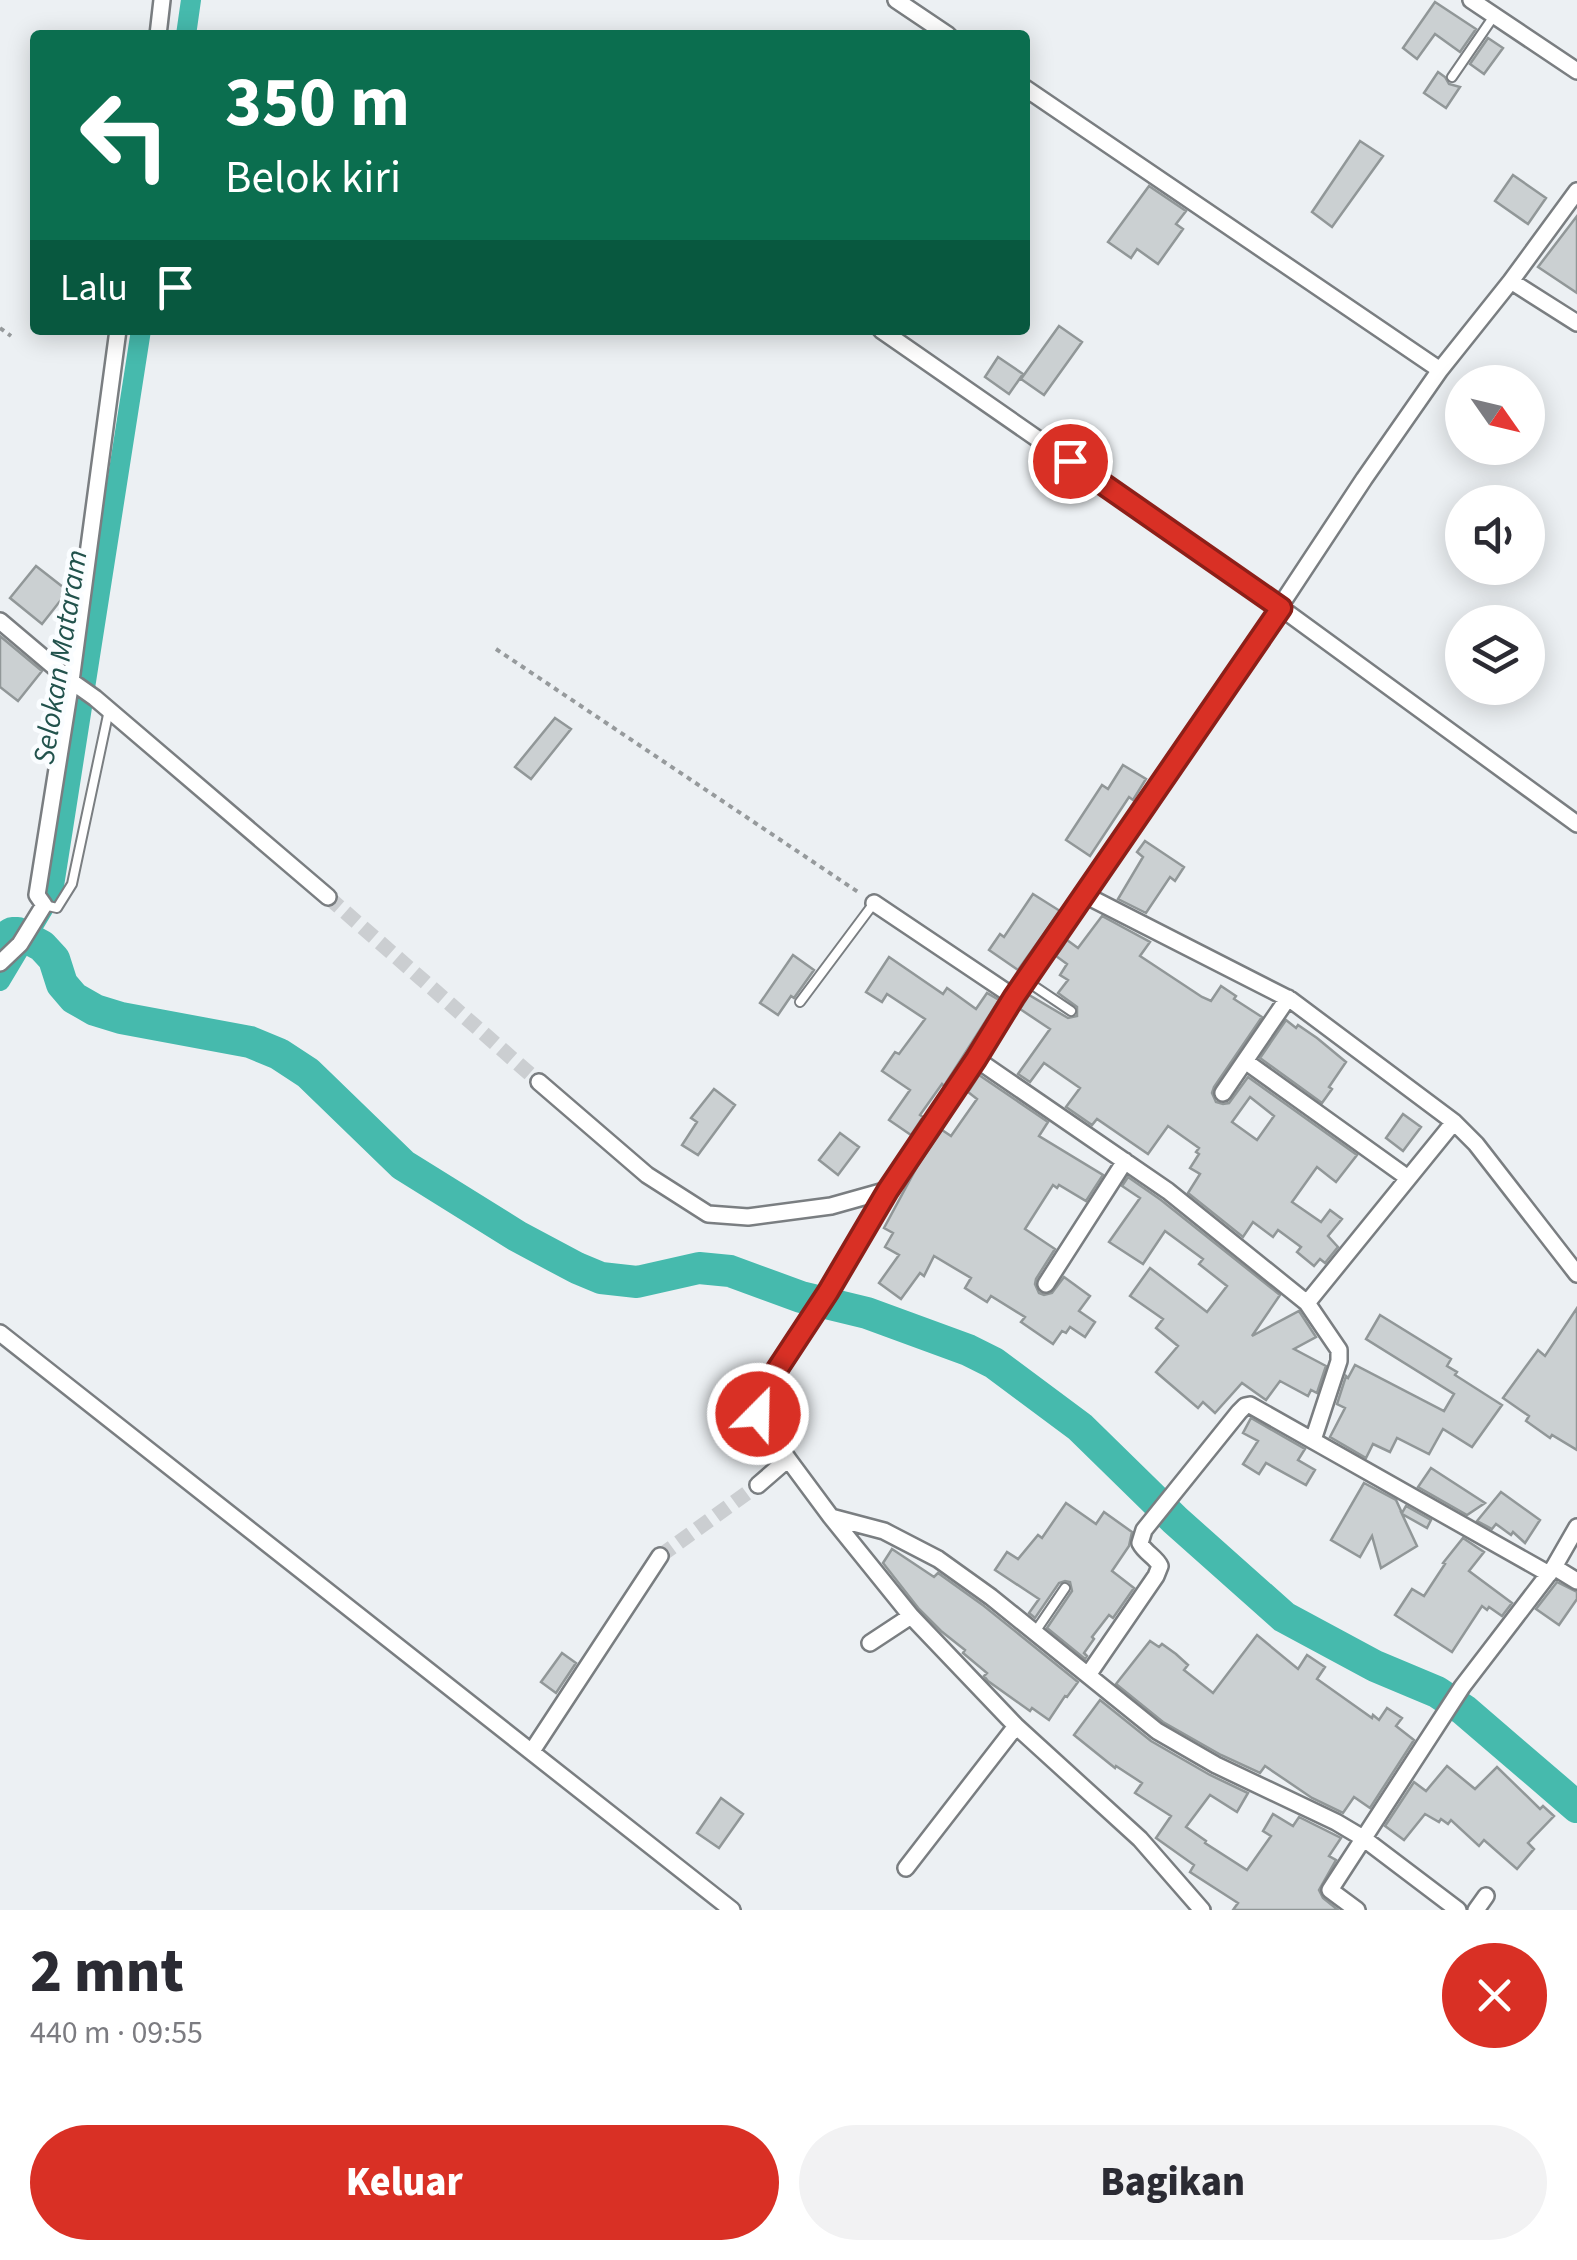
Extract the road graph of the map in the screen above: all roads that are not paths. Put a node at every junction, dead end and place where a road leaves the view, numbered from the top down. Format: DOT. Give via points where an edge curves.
graph roads {
  1 [pos="162,0"];
  2 [pos="896,0"];
  3 [pos="1471,0"];
  4 [pos="1494,16"];
  5 [pos="159,30"];
  6 [pos="941,30"];
  7 [pos="1577,71"];
  8 [pos="1452,77"];
  9 [pos="1030,91"];
  10 [pos="1577,191"];
  11 [pos="1511,281"];
  12 [pos="1577,323"];
  13 [pos="117,335"];
  14 [pos="889,335"];
  15 [pos="1440,370"];
  16 [pos="1281,608"];
  17 [pos="0,621"];
  18 [pos="73,683"];
  19 [pos="109,710"];
  20 [pos="1577,824"];
  21 [pos="1085,895"];
  22 [pos="328,898"];
  23 [pos="874,902"];
  24 [pos="46,903"];
  25 [pos="5,957"];
  26 [pos="1026,980"];
  27 [pos="1014,997"];
  28 [pos="1288,998"];
  29 [pos="800,1002"];
  30 [pos="1071,1011"];
  31 [pos="976,1059"];
  32 [pos="1246,1061"];
  33 [pos="540,1082"];
  34 [pos="1224,1093"];
  35 [pos="1454,1122"];
  36 [pos="1125,1161"];
  37 [pos="1408,1178"];
  38 [pos="888,1190"];
  39 [pos="1577,1274"];
  40 [pos="1046,1284"];
  41 [pos="1307,1303"];
  42 [pos="0,1333"];
  43 [pos="1312,1440"];
  44 [pos="788,1459"];
  45 [pos="758,1485"];
  46 [pos="831,1517"];
  47 [pos="1577,1528"];
  48 [pos="660,1556"];
  49 [pos="1551,1570"];
  50 [pos="1577,1581"];
  51 [pos="1064,1588"];
  52 [pos="911,1616"];
  53 [pos="1035,1632"];
  54 [pos="870,1643"];
  55 [pos="1088,1675"];
  56 [pos="1016,1726"];
  57 [pos="532,1751"];
  58 [pos="1364,1838"];
  59 [pos="906,1868"];
  60 [pos="732,1910"];
  61 [pos="1202,1910"];
  62 [pos="1357,1910"];
  63 [pos="1458,1910"];
  1 -- 5 [label="street"];
  2 -- 6 [label="street"];
  3 -- 4 [label="street"];
  4 -- 7 [label="street"];
  4 -- 8 [label="lane"];
  9 -- 15 [label="street"];
  10 -- 11 [label="street"];
  11 -- 12 [label="street"];
  11 -- 15 [label="street"];
  13 -- 18 [label="street"];
  14 -- 16 [label="street"];
  15 -- 16 [label="street"];
  16 -- 20 [label="street"];
  16 -- 21 [label="street"];
  17 -- 18 [label="street"];
  18 -- 19 [label="street"];
  18 -- 24 [label="street"];
  19 -- 22 [label="street"];
  19 -- 24 [label="lane" via="72,884"];
  21 -- 26 [label="street"];
  21 -- 28 [label="street"];
  23 -- 27 [label="street"];
  23 -- 29 [label="lane"];
  24 -- 25 [label="street"];
  26 -- 27 [label="street"];
  26 -- 30 [label="lane"];
  27 -- 31 [label="street"];
  28 -- 32 [label="street"];
  28 -- 35 [label="street"];
  31 -- 36 [label="street"];
  31 -- 38 [label="street"];
  32 -- 34 [label="street"];
  32 -- 37 [label="street"];
  33 -- 38 [label="street" via="647,1175 708,1214 748,1218"];
  35 -- 37 [label="street"];
  35 -- 39 [label="street"];
  36 -- 40 [label="street"];
  36 -- 41 [label="street"];
  37 -- 41 [label="street"];
  38 -- 44 [label="street" via="759,1397 758,1414"];
  41 -- 43 [label="street" via="1340,1361"];
  42 -- 57 [label="street"];
  43 -- 49 [label="street"];
  43 -- 55 [label="street" via="1245,1406 1144,1530 1140,1543 1160,1566"];
  44 -- 45 [label="street"];
  44 -- 46 [label="street"];
  46 -- 52 [label="street"];
  46 -- 53 [label="street" via="884,1531 938,1560"];
  47 -- 49 [label="street"];
  48 -- 57 [label="street"];
  49 -- 50 [label="street"];
  49 -- 58 [label="street" via="1462,1687"];
  51 -- 53 [label="lane"];
  52 -- 54 [label="street"];
  52 -- 56 [label="street"];
  53 -- 55 [label="street"];
  55 -- 58 [label="street" via="1157,1731"];
  56 -- 59 [label="street"];
  56 -- 61 [label="street" via="1140,1840"];
  57 -- 60 [label="street"];
  58 -- 62 [label="street" via="1330,1890"];
  58 -- 63 [label="street"];
}
